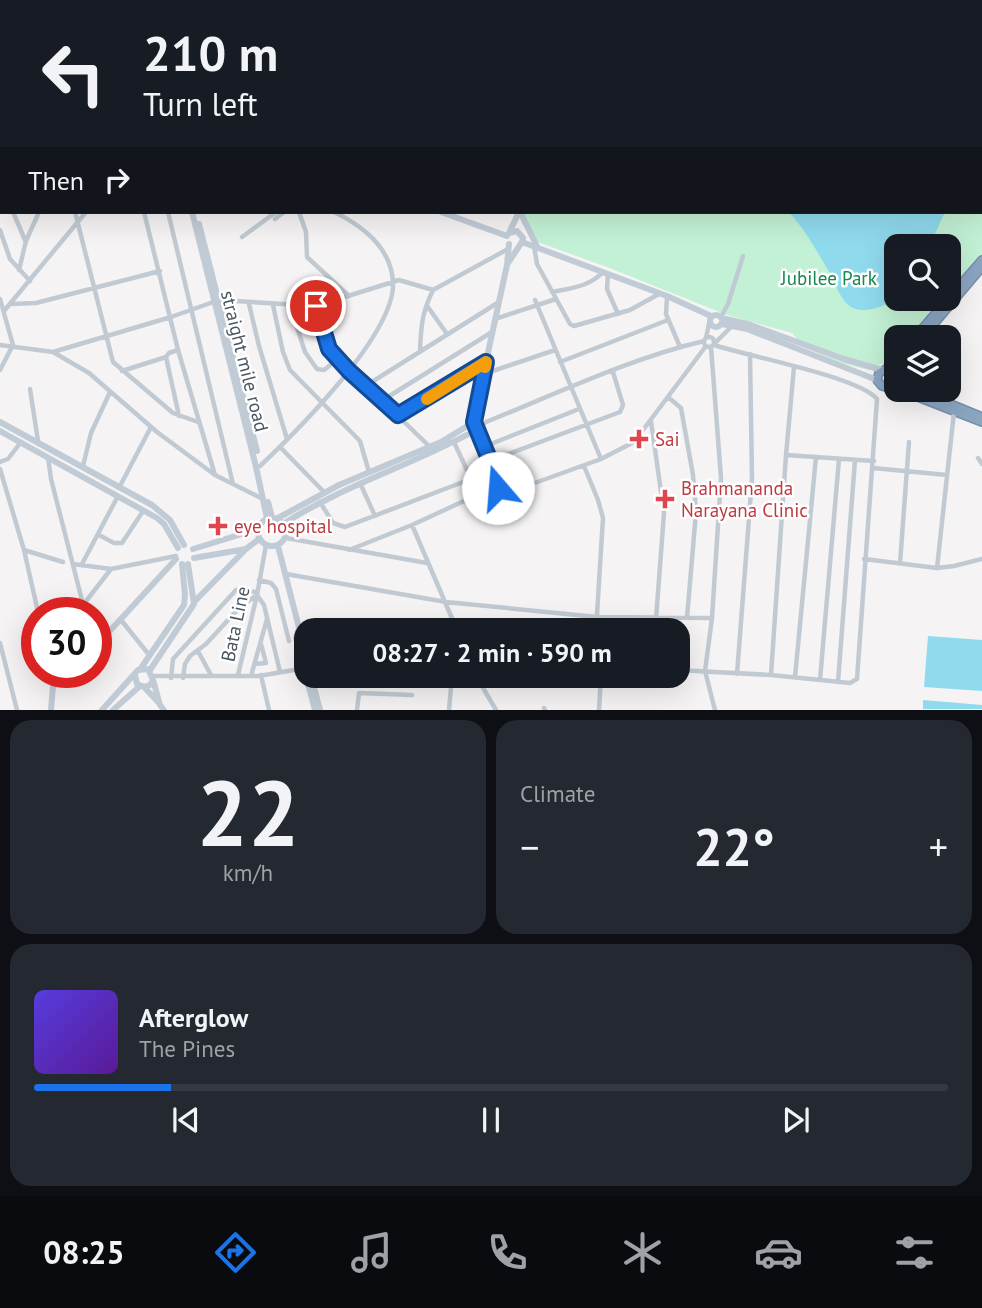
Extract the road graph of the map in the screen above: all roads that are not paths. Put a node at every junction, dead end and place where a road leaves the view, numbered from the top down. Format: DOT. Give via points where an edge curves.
graph roads {
  1 [pos="14,214"];
  2 [pos="38,214"];
  3 [pos="75,214"];
  4 [pos="84,214"];
  5 [pos="145,214"];
  6 [pos="168,214"];
  7 [pos="194,214"];
  8 [pos="273,214"];
  9 [pos="281,214"];
  10 [pos="300,214"];
  11 [pos="337,214"];
  12 [pos="447,214"];
  13 [pos="520,214"];
  14 [pos="521,214"];
  15 [pos="521,214"];
  16 [pos="275,219"];
  17 [pos="77,224"];
  18 [pos="0,230"];
  19 [pos="521,234"];
  20 [pos="508,235"];
  21 [pos="242,237"];
  22 [pos="26,240"];
  23 [pos="520,244"];
  24 [pos="509,246"];
  25 [pos="536,247"];
  26 [pos="743,256"];
  27 [pos="982,260"];
  28 [pos="507,265"];
  29 [pos="982,267"];
  30 [pos="19,270"];
  31 [pos="160,271"];
  32 [pos="605,273"];
  33 [pos="30,281"];
  34 [pos="393,283"];
  35 [pos="961,284"];
  36 [pos="93,289"];
  37 [pos="433,290"];
  38 [pos="552,292"];
  39 [pos="663,295"];
  40 [pos="350,296"];
  41 [pos="0,299"];
  42 [pos="556,299"];
  43 [pos="216,300"];
  44 [pos="499,302"];
  45 [pos="249,303"];
  46 [pos="537,303"];
  47 [pos="11,304"];
  48 [pos="273,305"];
  49 [pos="316,306"];
  50 [pos="428,307"];
  51 [pos="191,308"];
  52 [pos="938,311"];
  53 [pos="4,312"];
  54 [pos="618,314"];
  55 [pos="171,317"];
  56 [pos="710,318"];
  57 [pos="721,319"];
  58 [pos="495,320"];
  59 [pos="668,320"];
  60 [pos="296,324"];
  61 [pos="925,325"];
  62 [pos="933,325"];
  63 [pos="733,326"];
  64 [pos="493,331"];
  65 [pos="447,334"];
  66 [pos="105,335"];
  67 [pos="709,344"];
  68 [pos="0,345"];
  69 [pos="13,345"];
  70 [pos="680,347"];
  71 [pos="178,350"];
  72 [pos="555,350"];
  73 [pos="53,352"];
  74 [pos="420,352"];
  75 [pos="750,354"];
  76 [pos="166,357"];
  77 [pos="338,359"];
  78 [pos="486,362"];
  79 [pos="560,362"];
  80 [pos="794,367"];
  81 [pos="884,369"];
  82 [pos="0,370"];
  83 [pos="121,371"];
  84 [pos="349,371"];
  85 [pos="613,372"];
  86 [pos="484,374"];
  87 [pos="877,380"];
  88 [pos="367,386"];
  89 [pos="884,386"];
  90 [pos="570,388"];
  91 [pos="30,389"];
  92 [pos="110,392"];
  93 [pos="668,397"];
  94 [pos="383,400"];
  95 [pos="321,401"];
  96 [pos="936,402"];
  97 [pos="942,402"];
  98 [pos="579,409"];
  99 [pos="954,411"];
  100 [pos="398,415"];
  101 [pos="179,416"];
  102 [pos="982,417"];
  103 [pos="651,420"];
  104 [pos="0,422"];
  105 [pos="198,422"];
  106 [pos="982,422"];
  107 [pos="586,424"];
  108 [pos="475,426"];
  109 [pos="151,427"];
  110 [pos="0,431"];
  111 [pos="287,439"];
  112 [pos="38,441"];
  113 [pos="22,442"];
  114 [pos="454,442"];
  115 [pos="909,442"];
  116 [pos="429,446"];
  117 [pos="280,447"];
  118 [pos="483,447"];
  119 [pos="786,455"];
  120 [pos="48,457"];
  121 [pos="816,457"];
  122 [pos="978,458"];
  123 [pos="601,459"];
  124 [pos="839,459"];
  125 [pos="855,460"];
  126 [pos="490,461"];
  127 [pos="874,461"];
  128 [pos="0,462"];
  129 [pos="982,464"];
  130 [pos="83,466"];
  131 [pos="260,466"];
  132 [pos="584,466"];
  133 [pos="873,468"];
  134 [pos="0,469"];
  135 [pos="907,471"];
  136 [pos="369,472"];
  137 [pos="215,475"];
  138 [pos="947,475"];
  139 [pos="360,482"];
  140 [pos="233,484"];
  141 [pos="120,486"];
  142 [pos="498,488"];
  143 [pos="324,492"];
  144 [pos="118,495"];
  145 [pos="264,500"];
  146 [pos="320,502"];
  147 [pos="143,510"];
  148 [pos="375,516"];
  149 [pos="272,518"];
  150 [pos="283,524"];
  151 [pos="412,525"];
  152 [pos="258,529"];
  153 [pos="98,535"];
  154 [pos="286,538"];
  155 [pos="259,539"];
  156 [pos="266,545"];
  157 [pos="181,546"];
  158 [pos="278,547"];
  159 [pos="246,549"];
  160 [pos="24,550"];
  161 [pos="193,550"];
  162 [pos="349,550"];
  163 [pos="194,558"];
  164 [pos="864,559"];
  165 [pos="982,559"];
  166 [pos="180,560"];
  167 [pos="63,562"];
  168 [pos="427,563"];
  169 [pos="900,563"];
  170 [pos="73,564"];
  171 [pos="82,564"];
  172 [pos="937,568"];
  173 [pos="111,569"];
  174 [pos="286,574"];
  175 [pos="259,580"];
  176 [pos="257,594"];
  177 [pos="35,597"];
  178 [pos="81,597"];
  179 [pos="86,597"];
  180 [pos="195,601"];
  181 [pos="446,602"];
  182 [pos="597,617"];
  183 [pos="296,618"];
  184 [pos="452,618"];
  185 [pos="626,618"];
  186 [pos="656,618"];
  187 [pos="687,618"];
  188 [pos="690,618"];
  189 [pos="712,618"];
  190 [pos="267,619"];
  191 [pos="121,620"];
  192 [pos="112,629"];
  193 [pos="289,641"];
  194 [pos="261,642"];
  195 [pos="0,643"];
  196 [pos="194,652"];
  197 [pos="150,656"];
  198 [pos="255,664"];
  199 [pos="141,668"];
  200 [pos="294,670"];
  201 [pos="690,670"];
  202 [pos="705,671"];
  203 [pos="280,672"];
  204 [pos="737,674"];
  205 [pos="152,675"];
  206 [pos="211,675"];
  207 [pos="238,675"];
  208 [pos="261,675"];
  209 [pos="771,675"];
  210 [pos="135,676"];
  211 [pos="251,676"];
  212 [pos="795,677"];
  213 [pos="171,678"];
  214 [pos="183,678"];
  215 [pos="820,680"];
  216 [pos="838,682"];
  217 [pos="142,687"];
  218 [pos="53,688"];
  219 [pos="311,688"];
  220 [pos="313,688"];
  221 [pos="450,688"];
  222 [pos="483,688"];
  223 [pos="600,688"];
  224 [pos="412,695"];
  225 [pos="162,707"];
  226 [pos="17,709"];
  227 [pos="51,709"];
  228 [pos="102,709"];
  229 [pos="113,709"];
  230 [pos="269,709"];
  231 [pos="317,709"];
  232 [pos="358,709"];
  233 [pos="449,709"];
  234 [pos="496,709"];
  235 [pos="599,709"];
  236 [pos="715,709"];
  1 -- 22 [label="street"];
  2 -- 22 [label="street"];
  3 -- 17 [label="street"];
  4 -- 17 [label="street"];
  5 -- 31 [label="street"];
  6 -- 51 [label="street"];
  7 -- 43 [label="street, straight mile road"];
  8 -- 21 [label="street"];
  9 -- 16 [label="street"];
  10 -- 40 [label="street" via="307,257"];
  11 -- 34 [label="street" via="384,249"];
  12 -- 20 [label="street"];
  13 -- 20 [label="street"];
  14 -- 19 [label="street"];
  15 -- 25 [label="street"];
  17 -- 33 [label="street"];
  17 -- 36 [label="street"];
  18 -- 30 [label="street"];
  19 -- 20 [label="street" via="513,231"];
  19 -- 23 [label="street"];
  20 -- 24 [label="street"];
  22 -- 30 [label="street"];
  23 -- 24 [label="street"];
  23 -- 25 [label="street"];
  23 -- 28 [label="street"];
  24 -- 28 [label="street"];
  24 -- 37 [label="street"];
  25 -- 32 [label="street"];
  25 -- 38 [label="street" via="535,259"];
  26 -- 57 [label="street"];
  27 -- 35 [label="highway"];
  28 -- 44 [label="street"];
  29 -- 62 [label="highway"];
  30 -- 33 [label="street"];
  31 -- 36 [label="street"];
  31 -- 55 [label="street"];
  32 -- 38 [label="street" via="587,285"];
  32 -- 39 [label="street"];
  32 -- 54 [label="street"];
  33 -- 47 [label="street"];
  34 -- 37 [label="street" via="403,281"];
  34 -- 40 [label="street"];
  34 -- 84 [label="street" via="384,318"];
  36 -- 47 [label="street" via="36,303"];
  36 -- 66 [label="street"];
  37 -- 50 [label="street"];
  38 -- 42 [label="street"];
  39 -- 54 [label="street"];
  39 -- 56 [label="street"];
  39 -- 59 [label="street"];
  40 -- 49 [label="street"];
  41 -- 53 [label="street"];
  42 -- 46 [label="street"];
  42 -- 54 [label="street" via="574,326"];
  43 -- 45 [label="street"];
  43 -- 51 [label="street"];
  43 -- 131 [label="street, straight mile road"];
  43 -- 145 [label="street, straight mile road"];
  44 -- 58 [label="street"];
  44 -- 65 [label="street"];
  45 -- 48 [label="street"];
  45 -- 111 [label="street"];
  46 -- 58 [label="street"];
  46 -- 72 [label="street"];
  47 -- 53 [label="street"];
  48 -- 49 [label="street"];
  48 -- 95 [label="street" via="290,370"];
  49 -- 77 [label="street" via="326,343"];
  50 -- 65 [label="street"];
  50 -- 74 [label="street" via="421,317"];
  51 -- 55 [label="street"];
  51 -- 140 [label="street"];
  52 -- 61 [label="highway"];
  53 -- 69 [label="street"];
  55 -- 66 [label="street"];
  55 -- 71 [label="street"];
  56 -- 57 [label="street" via="717,314"];
  56 -- 57 [label="street" via="714,327"];
  56 -- 67 [label="street"];
  57 -- 63 [label="street"];
  57 -- 81 [label="street"];
  58 -- 64 [label="street"];
  59 -- 70 [label="street"];
  59 -- 79 [label="street"];
  60 -- 77 [label="street" via="305,352 317,369 324,370"];
  63 -- 67 [label="street"];
  63 -- 87 [label="street"];
  64 -- 78 [label="street"];
  64 -- 94 [label="street"];
  65 -- 74 [label="street"];
  66 -- 73 [label="street"];
  66 -- 83 [label="street" via="113,362"];
  67 -- 70 [label="street"];
  67 -- 75 [label="street"];
  67 -- 93 [label="street"];
  67 -- 189 [label="street" via="721,478"];
  68 -- 69 [label="street"];
  69 -- 73 [label="street"];
  69 -- 82 [label="street"];
  70 -- 85 [label="street"];
  71 -- 76 [label="street"];
  71 -- 105 [label="street"];
  72 -- 79 [label="street"];
  72 -- 86 [label="street"];
  73 -- 92 [label="street" via="83,368"];
  74 -- 88 [label="street"];
  75 -- 80 [label="street"];
  75 -- 204 [label="street" via="752,478"];
  76 -- 83 [label="street"];
  76 -- 101 [label="street"];
  77 -- 84 [label="street"];
  78 -- 86 [label="street"];
  78 -- 100 [label="street"];
  79 -- 90 [label="street"];
  80 -- 119 [label="street"];
  80 -- 127 [label="street" via="875,396"];
  81 -- 87 [label="highway"];
  83 -- 101 [label="street"];
  84 -- 88 [label="street"];
  84 -- 95 [label="street"];
  85 -- 90 [label="street"];
  85 -- 107 [label="street" via="623,408"];
  86 -- 108 [label="street"];
  87 -- 89 [label="highway"];
  88 -- 94 [label="street"];
  90 -- 98 [label="street"];
  90 -- 108 [label="street"];
  91 -- 112 [label="street"];
  92 -- 109 [label="street"];
  92 -- 130 [label="street" via="91,433"];
  93 -- 103 [label="street"];
  93 -- 187 [label="street" via="681,408 693,475 696,512"];
  94 -- 100 [label="street"];
  95 -- 111 [label="street"];
  95 -- 136 [label="street" via="360,441"];
  96 -- 99 [label="highway"];
  97 -- 102 [label="highway"];
  98 -- 107 [label="street"];
  98 -- 118 [label="street"];
  99 -- 106 [label="highway"];
  99 -- 138 [label="street"];
  100 -- 116 [label="street"];
  101 -- 105 [label="street"];
  103 -- 123 [label="street" via="634,442"];
  103 -- 186 [label="street" via="663,513"];
  104 -- 112 [label="street"];
  105 -- 137 [label="street"];
  107 -- 123 [label="street"];
  107 -- 126 [label="street"];
  108 -- 114 [label="street"];
  108 -- 116 [label="street"];
  108 -- 118 [label="street"];
  109 -- 137 [label="street"];
  109 -- 141 [label="street"];
  110 -- 113 [label="street"];
  111 -- 117 [label="street"];
  112 -- 130 [label="street"];
  113 -- 120 [label="street"];
  113 -- 128 [label="street"];
  114 -- 139 [label="street"];
  114 -- 148 [label="street" via="471,479"];
  115 -- 135 [label="street"];
  116 -- 136 [label="street"];
  117 -- 131 [label="street"];
  117 -- 143 [label="street"];
  118 -- 126 [label="street"];
  119 -- 121 [label="street"];
  119 -- 209 [label="street"];
  120 -- 144 [label="street"];
  120 -- 170 [label="street"];
  121 -- 124 [label="street"];
  121 -- 212 [label="street"];
  122 -- 129 [label="street"];
  123 -- 132 [label="street"];
  124 -- 125 [label="street"];
  124 -- 215 [label="street"];
  125 -- 127 [label="street"];
  125 -- 216 [label="street"];
  126 -- 142 [label="street"];
  127 -- 133 [label="street"];
  130 -- 141 [label="street"];
  131 -- 149 [label="street, straight mile road"];
  132 -- 142 [label="street" via="521,488"];
  132 -- 182 [label="street" via="603,518"];
  133 -- 135 [label="street"];
  133 -- 164 [label="street"];
  134 -- 160 [label="street"];
  135 -- 138 [label="street"];
  135 -- 169 [label="street"];
  136 -- 143 [label="street"];
  137 -- 140 [label="street"];
  138 -- 172 [label="street"];
  139 -- 146 [label="street"];
  139 -- 148 [label="street"];
  140 -- 145 [label="street"];
  141 -- 157 [label="street" via="163,513"];
  142 -- 151 [label="street"];
  143 -- 149 [label="street"];
  144 -- 147 [label="street"];
  144 -- 153 [label="street"];
  145 -- 149 [label="street, straight mile road"];
  146 -- 148 [label="street" via="340,526"];
  146 -- 150 [label="street"];
  147 -- 153 [label="street" via="122,543"];
  147 -- 157 [label="street" via="164,524"];
  149 -- 150 [label="street"];
  149 -- 152 [label="street" via="261,521"];
  150 -- 154 [label="street"];
  151 -- 162 [label="street"];
  151 -- 168 [label="street"];
  152 -- 155 [label="street"];
  152 -- 161 [label="street"];
  153 -- 171 [label="street"];
  154 -- 158 [label="street"];
  154 -- 162 [label="street"];
  155 -- 156 [label="street"];
  155 -- 159 [label="street"];
  156 -- 158 [label="street"];
  156 -- 175 [label="street, Bata Line"];
  157 -- 161 [label="street"];
  157 -- 166 [label="street"];
  158 -- 174 [label="street"];
  159 -- 163 [label="street"];
  159 -- 180 [label="street"];
  160 -- 167 [label="street"];
  160 -- 177 [label="street"];
  161 -- 163 [label="street"];
  162 -- 168 [label="street"];
  163 -- 166 [label="street"];
  164 -- 169 [label="street"];
  164 -- 216 [label="street" via="857,679"];
  165 -- 172 [label="street"];
  166 -- 173 [label="street"];
  166 -- 180 [label="street"];
  166 -- 191 [label="street"];
  166 -- 197 [label="street" via="184,605"];
  168 -- 181 [label="street"];
  169 -- 172 [label="street"];
  170 -- 171 [label="street"];
  170 -- 178 [label="street"];
  171 -- 173 [label="street"];
  173 -- 179 [label="street"];
  174 -- 181 [label="street"];
  174 -- 183 [label="street"];
  175 -- 176 [label="street, Bata Line"];
  175 -- 193 [label="street" via="276,589"];
  176 -- 190 [label="street"];
  176 -- 196 [label="street"];
  176 -- 207 [label="street, Bata Line"];
  176 -- 213 [label="street" via="236,590 224,601 173,659"];
  180 -- 205 [label="street"];
  181 -- 182 [label="street"];
  181 -- 184 [label="street"];
  182 -- 185 [label="street"];
  188 -- 189 [label="street"];
  189 -- 202 [label="street"];
  190 -- 194 [label="street"];
  190 -- 203 [label="street"];
  191 -- 192 [label="street"];
  191 -- 197 [label="street"];
  194 -- 198 [label="street"];
  194 -- 198 [label="street" via="266,663"];
  195 -- 226 [label="street"];
  196 -- 206 [label="street"];
  196 -- 214 [label="street" via="184,664"];
  197 -- 199 [label="street"];
  198 -- 211 [label="street"];
  199 -- 205 [label="street"];
  199 -- 210 [label="street"];
  200 -- 203 [label="street"];
  201 -- 202 [label="street"];
  202 -- 204 [label="street"];
  202 -- 236 [label="street"];
  203 -- 208 [label="street"];
  204 -- 209 [label="street"];
  205 -- 213 [label="street"];
  205 -- 217 [label="street" via="150,685"];
  205 -- 225 [label="street"];
  206 -- 207 [label="street"];
  206 -- 214 [label="street"];
  207 -- 211 [label="street"];
  208 -- 211 [label="street"];
  208 -- 230 [label="street"];
  209 -- 212 [label="street"];
  210 -- 217 [label="street"];
  210 -- 228 [label="street"];
  212 -- 215 [label="street"];
  213 -- 214 [label="street"];
  215 -- 216 [label="street"];
  217 -- 225 [label="street"];
  217 -- 229 [label="street"];
  218 -- 227 [label="street"];
  219 -- 231 [label="street"];
  220 -- 231 [label="street"];
  221 -- 233 [label="street"];
  222 -- 234 [label="street"];
  223 -- 235 [label="street"];
  224 -- 232 [label="street" via="359,693"];
}
